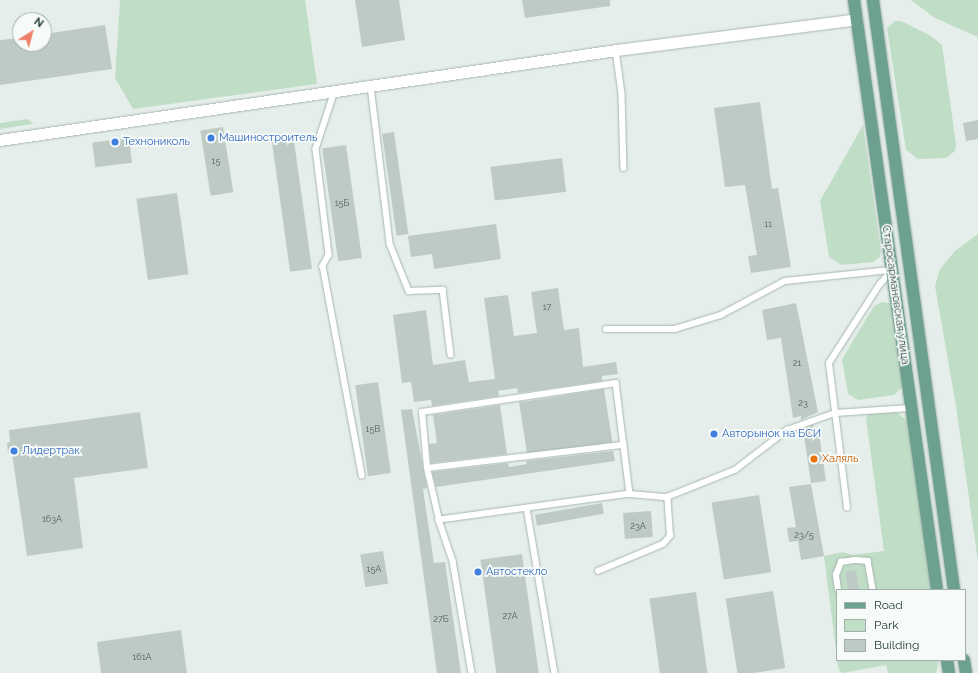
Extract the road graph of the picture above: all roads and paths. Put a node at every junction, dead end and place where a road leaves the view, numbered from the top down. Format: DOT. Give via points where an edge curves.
graph roads {
  1 [pos="854,0"];
  2 [pos="873,0"];
  3 [pos="857,19"];
  4 [pos="616,50"];
  5 [pos="371,86"];
  6 [pos="335,91"];
  7 [pos="0,140"];
  8 [pos="624,168"];
  9 [pos="892,270"];
  10 [pos="606,329"];
  11 [pos="452,355"];
  12 [pos="910,408"];
  13 [pos="834,413"];
  14 [pos="624,445"];
  15 [pos="427,468"];
  16 [pos="362,474"];
  17 [pos="630,494"];
  18 [pos="667,497"];
  19 [pos="526,508"];
  20 [pos="847,508"];
  21 [pos="438,520"];
  22 [pos="598,571"];
  23 [pos="838,589"];
  24 [pos="873,589"];
  25 [pos="937,589"];
  26 [pos="954,589"];
  27 [pos="947,661"];
  28 [pos="964,661"];
  29 [pos="472,673"];
  30 [pos="555,673"];
  31 [pos="949,673"];
  32 [pos="966,673"];
  1 -- 3 [label="main road, Старосармановская улица"];
  2 -- 26 [label="main road, Старосармановская улица"];
  3 -- 4 [label="street"];
  3 -- 9 [label="main road, Старосармановская улица"];
  4 -- 5 [label="street"];
  4 -- 8 [label="lane" via="622,94"];
  5 -- 6 [label="street"];
  5 -- 11 [label="lane" via="390,244 409,291 443,290"];
  6 -- 7 [label="street"];
  6 -- 16 [label="lane" via="316,149 329,255 323,266"];
  9 -- 10 [label="lane" via="785,280 721,315 675,329"];
  9 -- 12 [label="main road, Старосармановская улица"];
  9 -- 13 [label="lane" via="880,284 829,363"];
  12 -- 13 [label="lane"];
  12 -- 25 [label="main road, Старосармановская улица"];
  13 -- 18 [label="lane" via="787,430 735,470"];
  13 -- 20 [label="lane"];
  14 -- 15 [label="lane"];
  14 -- 15 [label="lane" via="616,383 422,412"];
  14 -- 17 [label="lane"];
  15 -- 21 [label="lane"];
  17 -- 18 [label="lane"];
  17 -- 19 [label="lane"];
  18 -- 22 [label="lane" via="670,536 663,544"];
  19 -- 21 [label="lane"];
  19 -- 30 [label="lane"];
  21 -- 29 [label="lane" via="453,561"];
  23 -- 24 [label="lane" via="836,575 841,562 856,560 868,561"];
  27 -- 31 [label="main road"];
  28 -- 32 [label="main road"];
}
